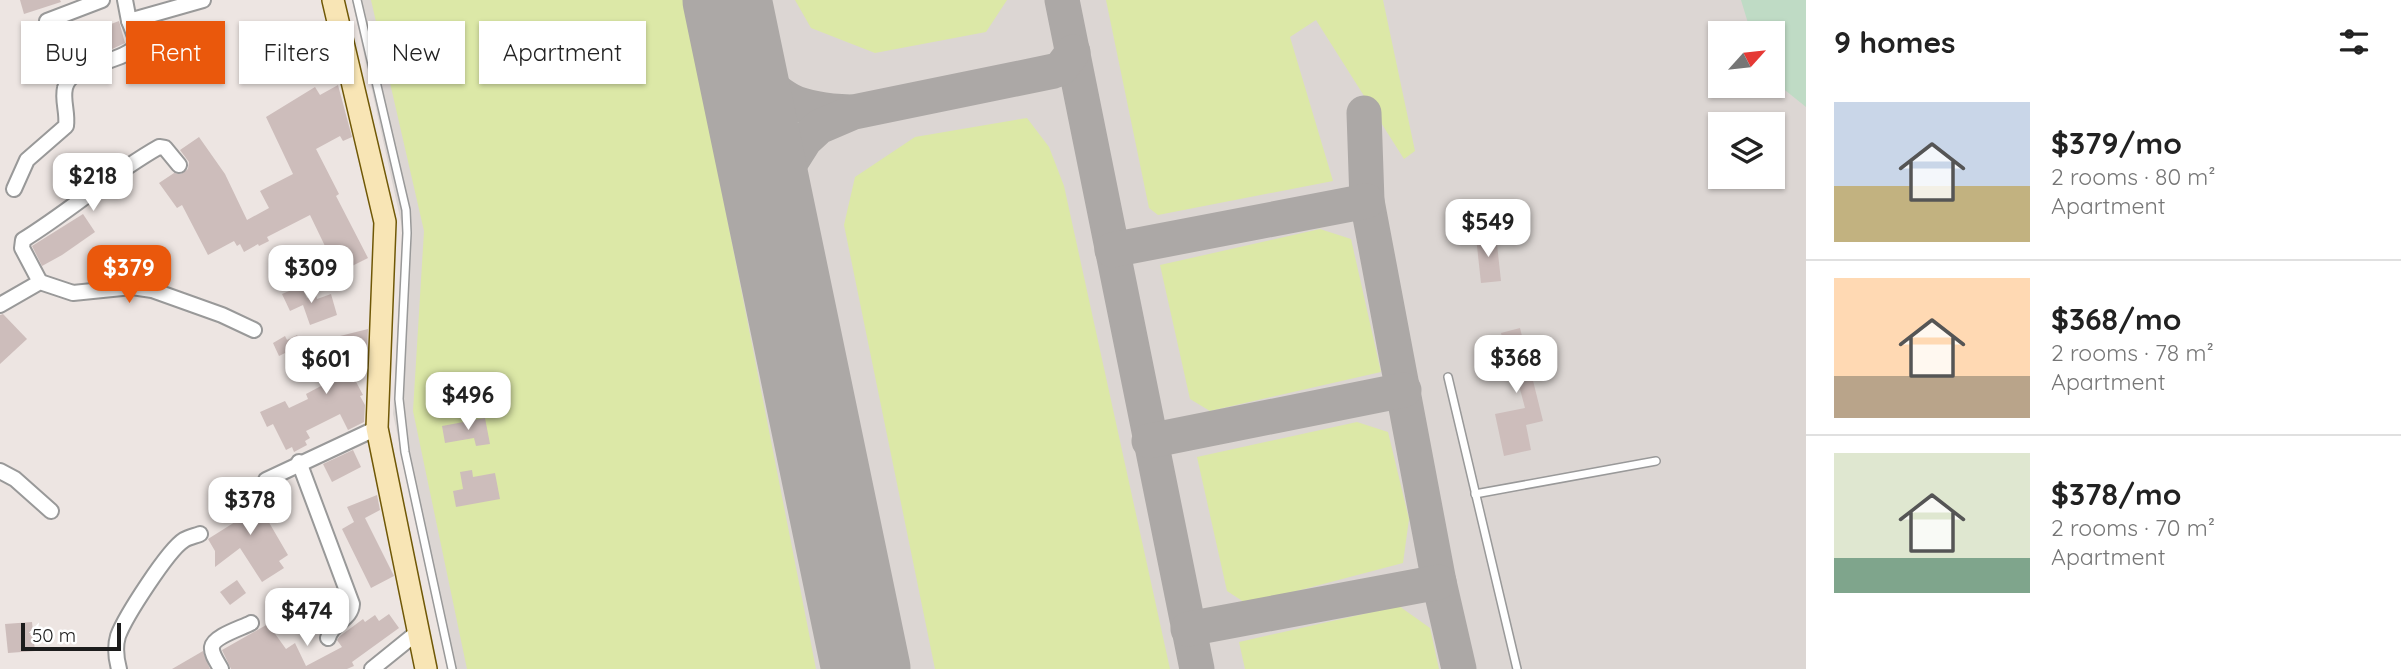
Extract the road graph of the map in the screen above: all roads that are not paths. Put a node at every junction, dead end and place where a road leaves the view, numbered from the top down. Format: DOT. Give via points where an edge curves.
graph roads {
  1 [pos="102,0"];
  2 [pos="125,0"];
  3 [pos="203,0"];
  4 [pos="333,0"];
  5 [pos="357,0"];
  6 [pos="47,21"];
  7 [pos="129,21"];
  8 [pos="126,53"];
  9 [pos="179,165"];
  10 [pos="14,190"];
  11 [pos="40,282"];
  12 [pos="0,305"];
  13 [pos="254,330"];
  14 [pos="1448,376"];
  15 [pos="377,428"];
  16 [pos="1656,461"];
  17 [pos="299,462"];
  18 [pos="0,471"];
  19 [pos="266,480"];
  20 [pos="1475,494"];
  21 [pos="51,511"];
  22 [pos="200,534"];
  23 [pos="251,623"];
  24 [pos="419,631"];
  25 [pos="328,638"];
  26 [pos="119,669"];
  27 [pos="221,669"];
  28 [pos="372,669"];
  29 [pos="426,669"];
  30 [pos="452,669"];
  31 [pos="1517,669"];
  1 -- 6 [label="street"];
  2 -- 7 [label="street"];
  3 -- 7 [label="street"];
  4 -- 15 [label="main road" via="384,222"];
  5 -- 30 [label="lane" via="406,210 399,416"];
  8 -- 10 [label="street" via="68,80 64,90 66,126 27,160"];
  9 -- 11 [label="street" via="159,147 23,240 22,248"];
  11 -- 12 [label="street"];
  11 -- 13 [label="street" via="73,293 132,287 152,290"];
  14 -- 20 [label="lane"];
  15 -- 17 [label="street"];
  15 -- 24 [label="main road"];
  16 -- 20 [label="lane"];
  17 -- 19 [label="street"];
  17 -- 25 [label="street" via="352,604 349,615 333,626"];
  18 -- 21 [label="street"];
  20 -- 31 [label="lane"];
  22 -- 26 [label="street" via="175,548 121,629 116,647"];
  23 -- 27 [label="street" via="212,646"];
  24 -- 28 [label="street"];
  24 -- 29 [label="main road"];
}
